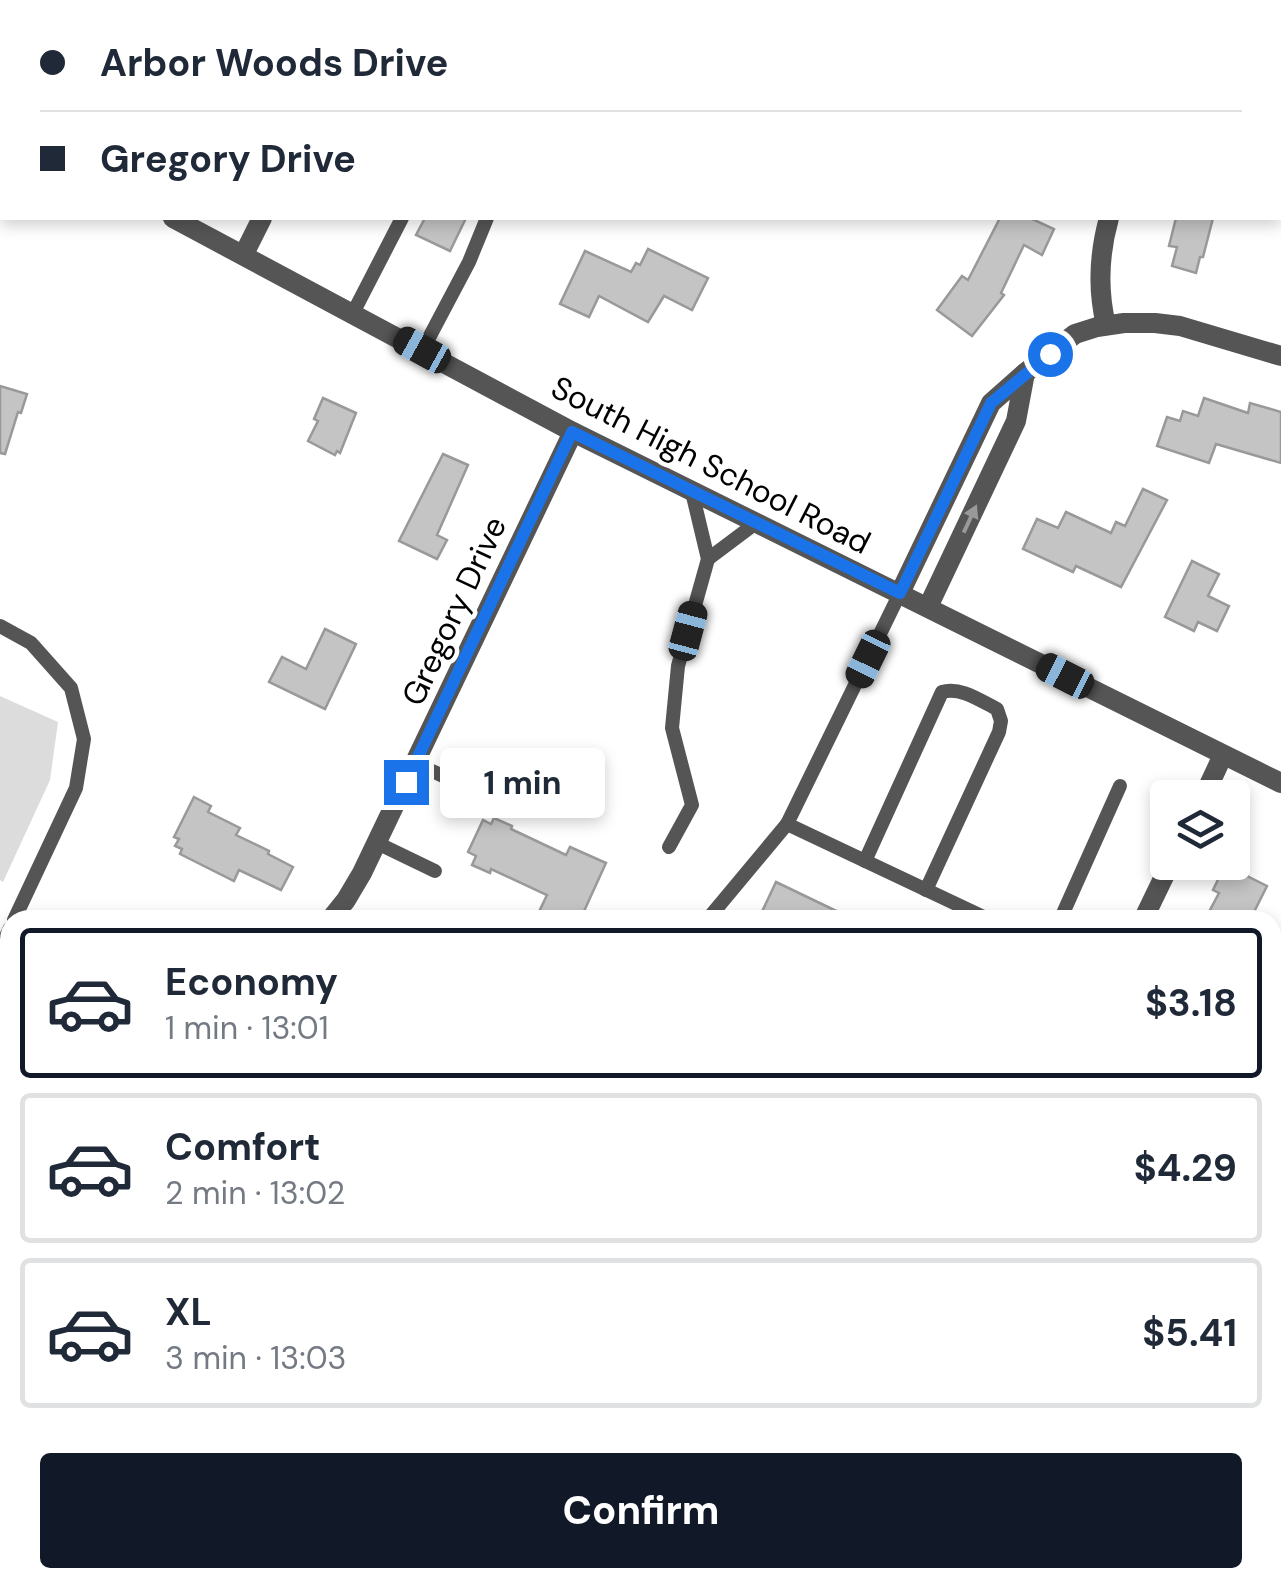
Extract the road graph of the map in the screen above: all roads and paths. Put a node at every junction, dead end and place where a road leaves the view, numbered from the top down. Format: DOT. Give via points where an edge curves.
graph roads {
  1 [pos="177,220"];
  2 [pos="261,220"];
  3 [pos="401,220"];
  4 [pos="486,220"];
  5 [pos="1109,220"];
  6 [pos="244,254"];
  7 [pos="353,313"];
  8 [pos="1106,326"];
  9 [pos="422,350"];
  10 [pos="1281,356"];
  11 [pos="1025,373"];
  12 [pos="572,432"];
  13 [pos="692,492"];
  14 [pos="756,522"];
  15 [pos="708,559"];
  16 [pos="900,593"];
  17 [pos="928,607"];
  18 [pos="0,626"];
  19 [pos="1223,755"];
  20 [pos="415,762"];
  21 [pos="1211,780"];
  22 [pos="1281,782"];
  23 [pos="1120,786"];
  24 [pos="475,790"];
  25 [pos="787,824"];
  26 [pos="377,843"];
  27 [pos="669,847"];
  28 [pos="865,861"];
  29 [pos="434,870"];
  30 [pos="1163,880"];
  31 [pos="926,890"];
  32 [pos="19,910"];
  33 [pos="337,910"];
  34 [pos="713,910"];
  35 [pos="969,910"];
  36 [pos="1064,910"];
  37 [pos="1149,910"];
  1 -- 6 [label="street, South High School Road"];
  2 -- 6 [label="street"];
  3 -- 7 [label="lane"];
  4 -- 9 [label="lane"];
  5 -- 8 [label="street" via="1099,275"];
  6 -- 7 [label="street, South High School Road"];
  7 -- 9 [label="street, South High School Road"];
  8 -- 10 [label="street" via="1174,325"];
  8 -- 11 [label="street" via="1074,334"];
  9 -- 12 [label="street, South High School Road"];
  11 -- 16 [label="street" via="991,403"];
  17 -- 11 [label="street, one-way" via="1016,421"];
  12 -- 13 [label="street, South High School Road"];
  12 -- 20 [label="street, Gregory Drive"];
  13 -- 14 [label="street, South High School Road"];
  13 -- 15 [label="lane"];
  14 -- 15 [label="lane"];
  14 -- 16 [label="street, South High School Road"];
  15 -- 27 [label="lane" via="678,666 672,728 692,805"];
  16 -- 17 [label="street, South High School Road"];
  16 -- 25 [label="lane"];
  17 -- 19 [label="street, South High School Road"];
  18 -- 32 [label="lane" via="31,643 72,688 84,740 76,788"];
  19 -- 21 [label="street"];
  19 -- 22 [label="street, South High School Road"];
  20 -- 24 [label="lane"];
  20 -- 26 [label="street, Gregory Drive"];
  23 -- 36 [label="lane"];
  25 -- 28 [label="lane"];
  25 -- 34 [label="lane"];
  26 -- 29 [label="lane"];
  26 -- 33 [label="street, Gregory Drive"];
  28 -- 31 [label="lane"];
  28 -- 31 [label="lane" via="942,692 962,692 998,709 999,732"];
  30 -- 37 [label="street"];
  31 -- 35 [label="lane"];
}
